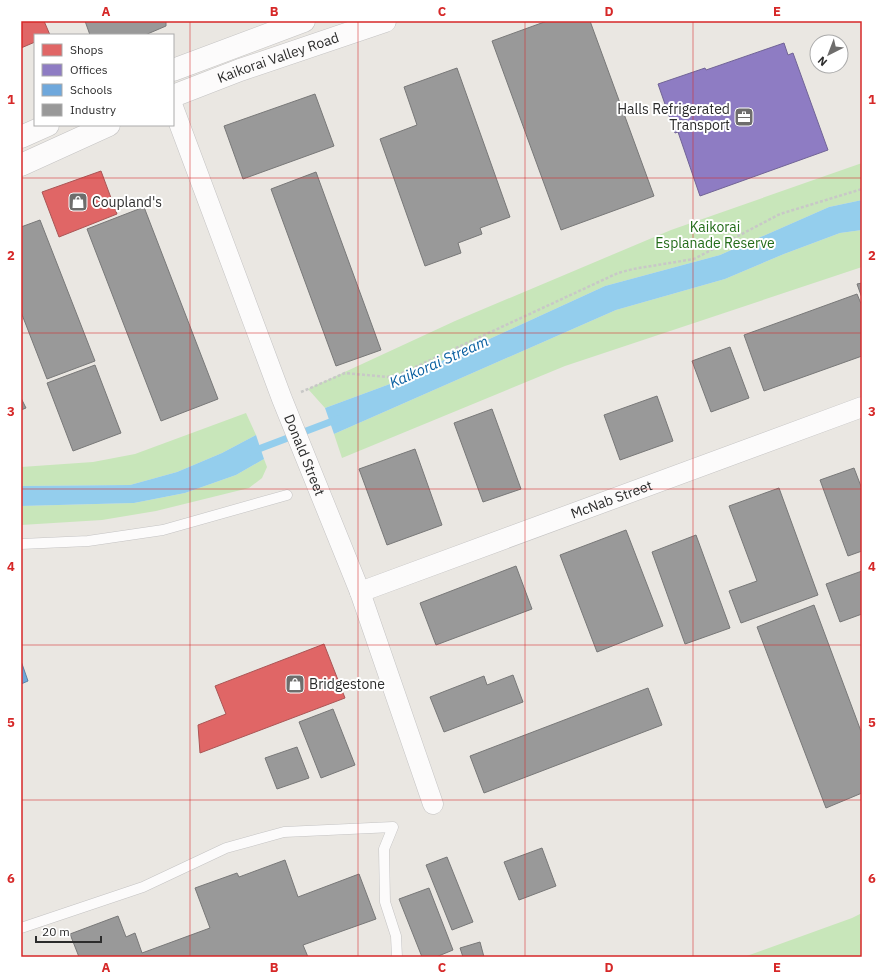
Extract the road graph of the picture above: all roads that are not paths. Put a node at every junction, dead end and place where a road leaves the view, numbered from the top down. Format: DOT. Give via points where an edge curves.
graph roads {
  1 [pos="304,21"];
  2 [pos="385,21"];
  3 [pos="174,70"];
  4 [pos="174,96"];
  5 [pos="174,110"];
  6 [pos="46,126"];
  7 [pos="107,126"];
  8 [pos="21,137"];
  9 [pos="21,165"];
  10 [pos="862,407"];
  11 [pos="287,495"];
  12 [pos="21,544"];
  13 [pos="360,592"];
  14 [pos="433,804"];
  15 [pos="21,928"];
  16 [pos="397,957"];
  1 -- 3 [label="main road, Kaikorai Valley Road"];
  2 -- 4 [label="main road, Kaikorai Valley Road" via="240,70"];
  5 -- 13 [label="street, Donald Street" via="282,400"];
  6 -- 8 [label="main road"];
  7 -- 9 [label="main road"];
  10 -- 13 [label="street, McNab Street"];
  11 -- 12 [label="lane" via="163,530 88,541"];
  13 -- 14 [label="street, Donald Street"];
  15 -- 16 [label="lane" via="142,887 226,848 284,832 393,827 384,849 385,902 396,936"];
}
